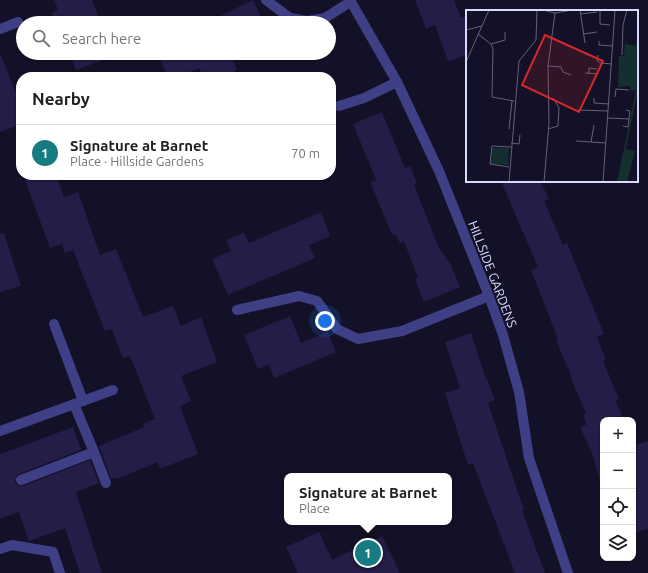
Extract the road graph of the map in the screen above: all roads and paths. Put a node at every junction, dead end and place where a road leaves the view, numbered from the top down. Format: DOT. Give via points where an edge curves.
graph roads {
  1 [pos="266,0"];
  2 [pos="350,1"];
  3 [pos="287,16"];
  4 [pos="328,16"];
  5 [pos="16,23"];
  6 [pos="0,29"];
  7 [pos="397,82"];
  8 [pos="339,106"];
  9 [pos="489,296"];
  10 [pos="237,310"];
  11 [pos="54,324"];
  12 [pos="113,390"];
  13 [pos="78,402"];
  14 [pos="0,431"];
  15 [pos="94,452"];
  16 [pos="21,480"];
  17 [pos="106,483"];
  18 [pos="0,549"];
  19 [pos="60,573"];
  20 [pos="568,573"];
  1 -- 3 [label="street"];
  2 -- 4 [label="street"];
  2 -- 7 [label="street, HILLSIDE GARDENS"];
  5 -- 6 [label="street"];
  7 -- 8 [label="street" via="364,98"];
  7 -- 9 [label="street, HILLSIDE GARDENS" via="439,171"];
  9 -- 10 [label="street" via="402,331 358,339 337,330 317,301 299,296"];
  9 -- 20 [label="street, HILLSIDE GARDENS" via="504,335 520,392 530,458"];
  11 -- 13 [label="street"];
  12 -- 13 [label="street"];
  13 -- 14 [label="street"];
  13 -- 15 [label="street"];
  15 -- 16 [label="street"];
  15 -- 17 [label="street"];
  18 -- 19 [label="street" via="12,545 53,552"];
}
